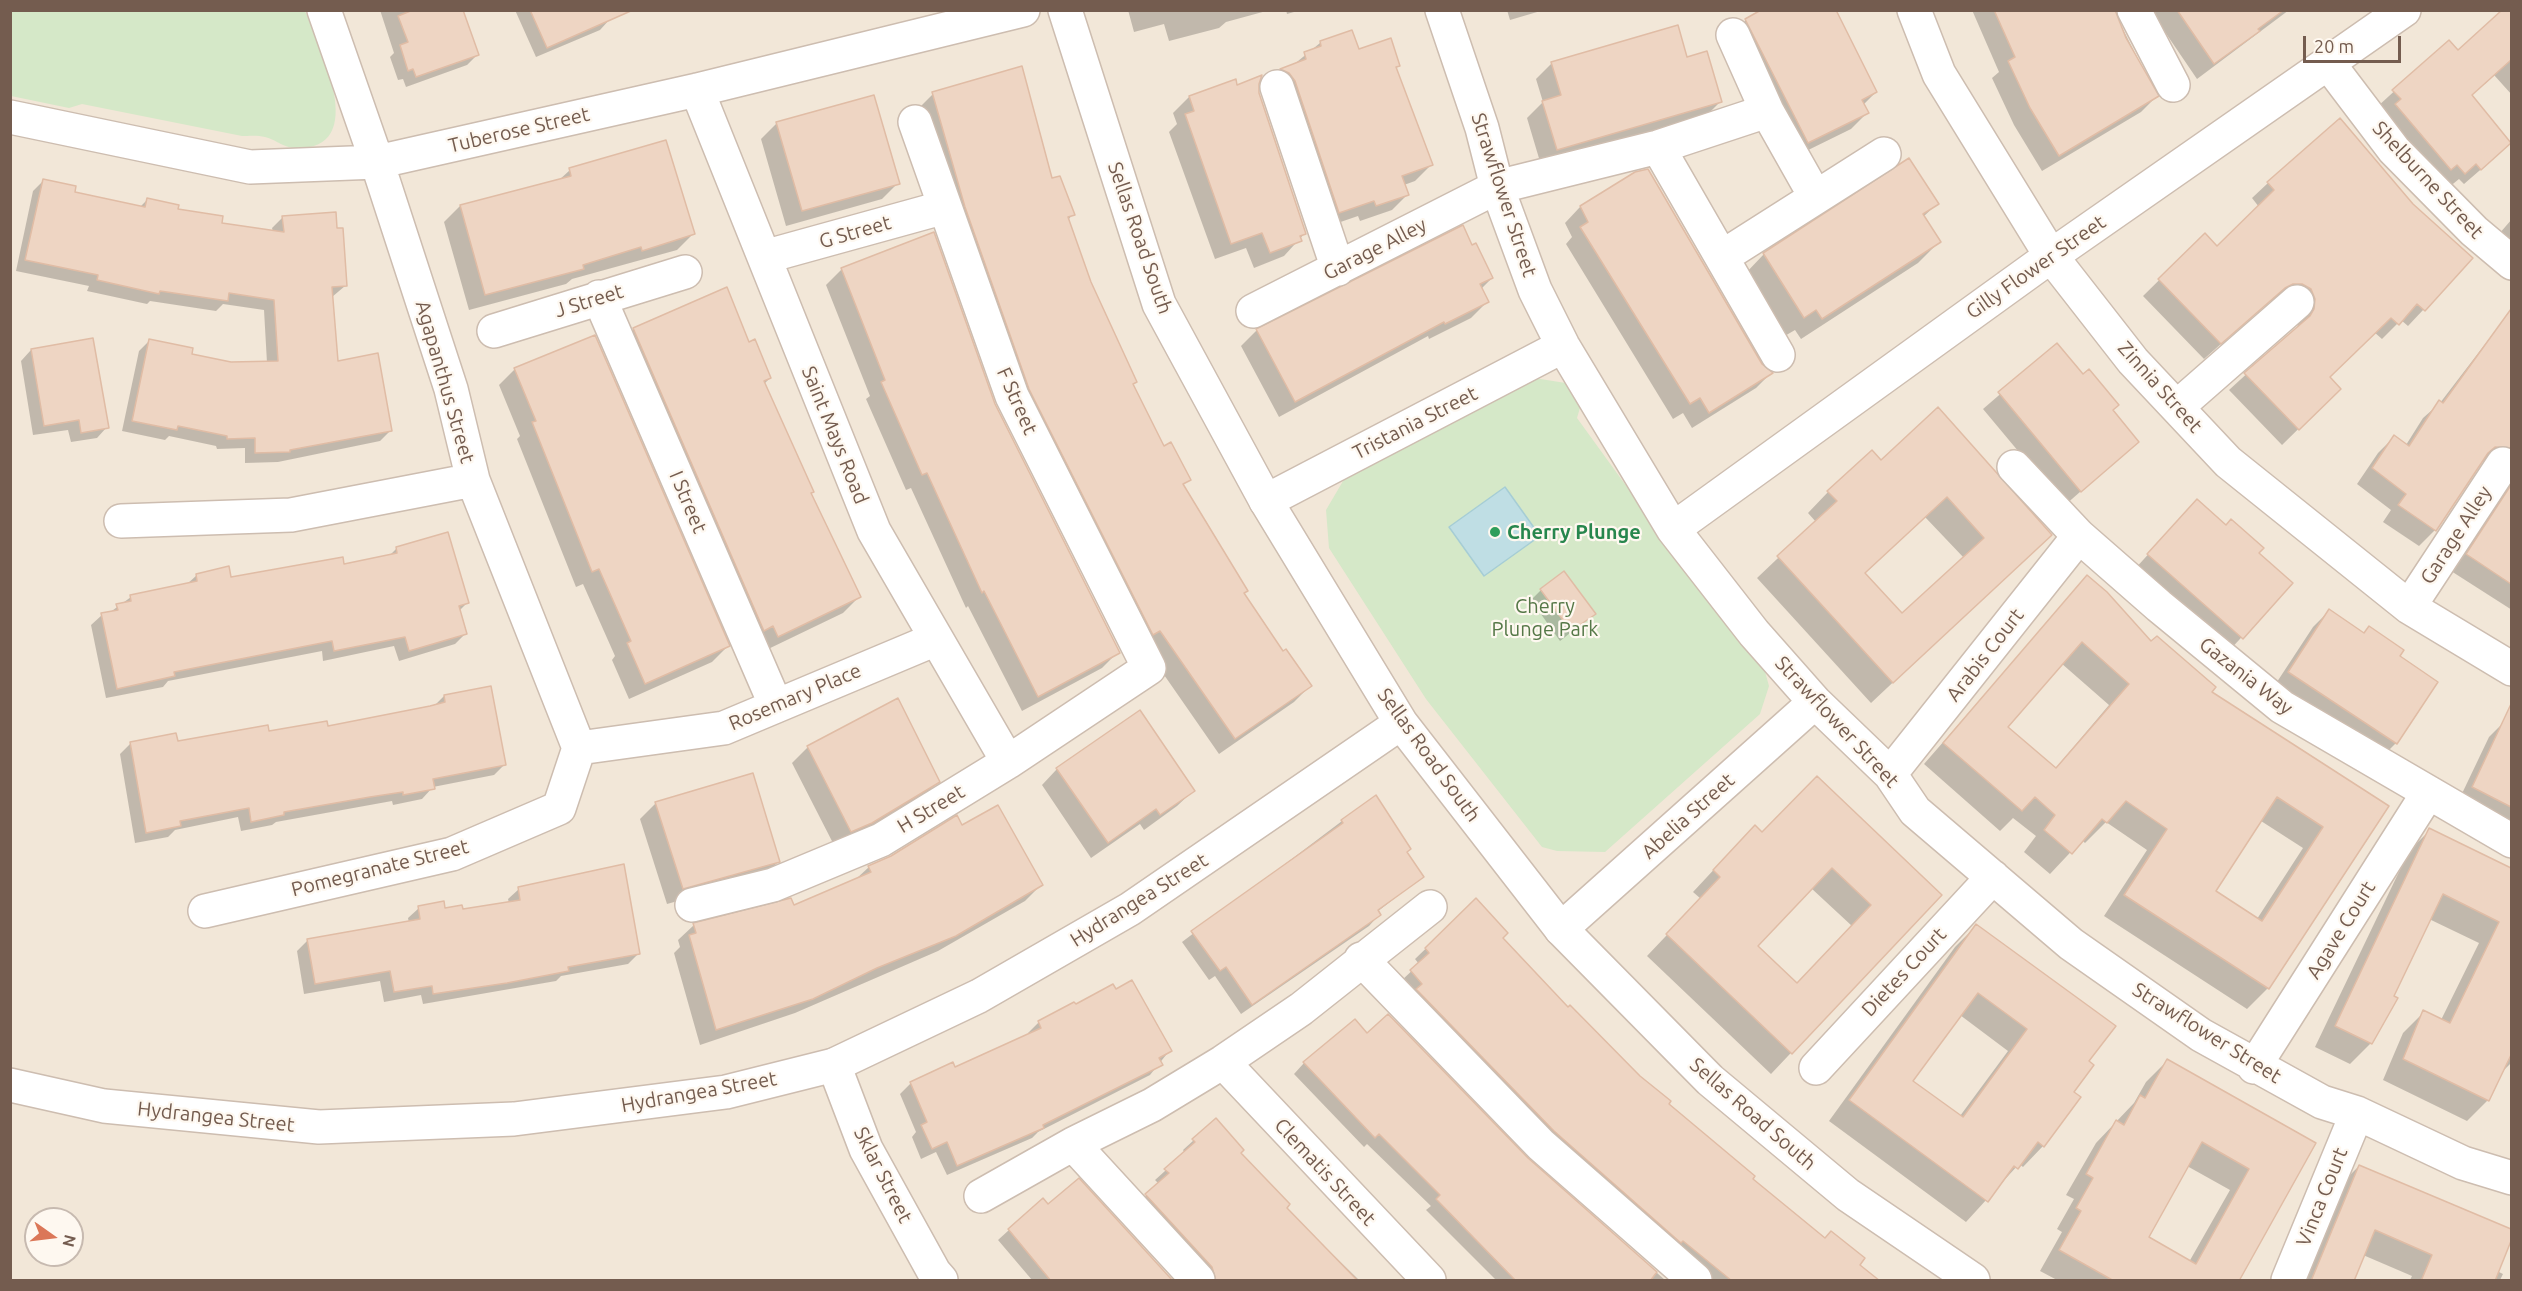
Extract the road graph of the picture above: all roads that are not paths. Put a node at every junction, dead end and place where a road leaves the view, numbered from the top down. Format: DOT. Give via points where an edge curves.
graph roads {
  1 [pos="324,10"];
  2 [pos="1023,10"];
  3 [pos="1065,10"];
  4 [pos="1442,10"];
  5 [pos="1914,10"];
  6 [pos="2134,10"];
  7 [pos="2404,10"];
  8 [pos="1733,35"];
  9 [pos="2328,63"];
  10 [pos="2174,84"];
  11 [pos="1277,87"];
  12 [pos="697,90"];
  13 [pos="1767,111"];
  14 [pos="10,117"];
  15 [pos="915,122"];
  16 [pos="1658,147"];
  17 [pos="1884,154"];
  18 [pos="377,162"];
  19 [pos="1497,187"];
  20 [pos="1815,196"];
  21 [pos="945,207"];
  22 [pos="2050,256"];
  23 [pos="764,257"];
  24 [pos="1722,257"];
  25 [pos="2511,263"];
  26 [pos="1338,269"];
  27 [pos="686,272"];
  28 [pos="599,297"];
  29 [pos="2297,302"];
  30 [pos="1253,311"];
  31 [pos="494,331"];
  32 [pos="1563,346"];
  33 [pos="1778,355"];
  34 [pos="2177,407"];
  35 [pos="2503,464"];
  36 [pos="2014,467"];
  37 [pos="472,480"];
  38 [pos="1266,501"];
  39 [pos="121,521"];
  40 [pos="1673,529"];
  41 [pos="2079,536"];
  42 [pos="2409,607"];
  43 [pos="936,639"];
  44 [pos="1149,668"];
  45 [pos="2511,669"];
  46 [pos="1815,702"];
  47 [pos="776,706"];
  48 [pos="1401,723"];
  49 [pos="579,748"];
  50 [pos="1008,762"];
  51 [pos="1890,774"];
  52 [pos="2428,794"];
  53 [pos="2511,841"];
  54 [pos="1993,877"];
  55 [pos="692,906"];
  56 [pos="1430,907"];
  57 [pos="205,910"];
  58 [pos="1562,929"];
  59 [pos="1361,959"];
  60 [pos="1223,1062"];
  61 [pos="834,1065"];
  62 [pos="2254,1066"];
  63 [pos="1816,1068"];
  64 [pos="10,1085"];
  65 [pos="2357,1113"];
  66 [pos="1073,1143"];
  67 [pos="2511,1178"];
  68 [pos="981,1196"];
  69 [pos="941,1281"];
  70 [pos="1198,1281"];
  71 [pos="1429,1281"];
  72 [pos="1695,1281"];
  73 [pos="1973,1281"];
  74 [pos="2288,1281"];
  1 -- 18 [label="street, Agapanthus Street"];
  2 -- 12 [label="street, Tuberose Street"];
  3 -- 38 [label="street, Sellas Road South" via="1159,304"];
  4 -- 19 [label="street, Strawflower Street" via="1482,128"];
  5 -- 22 [label="street, Zinnia Street" via="1939,75"];
  6 -- 10 [label="street"];
  7 -- 9 [label="street, Gilly Flower Street"];
  8 -- 13 [label="street"];
  9 -- 22 [label="street, Gilly Flower Street"];
  9 -- 25 [label="street, Shelburne Street" via="2394,150"];
  11 -- 26 [label="street"];
  12 -- 18 [label="street, Tuberose Street"];
  12 -- 23 [label="street, Saint Mays Road"];
  13 -- 16 [label="street, Garage Alley"];
  13 -- 20 [label="street"];
  14 -- 18 [label="street, Tuberose Street" via="250,167"];
  15 -- 21 [label="street, F Street"];
  16 -- 19 [label="street, Garage Alley"];
  16 -- 24 [label="street"];
  17 -- 20 [label="street"];
  18 -- 37 [label="street, Agapanthus Street" via="451,389"];
  19 -- 26 [label="street, Garage Alley"];
  19 -- 32 [label="street, Strawflower Street" via="1535,290"];
  20 -- 24 [label="street"];
  21 -- 23 [label="street, G Street"];
  21 -- 44 [label="street, F Street" via="1012,396"];
  22 -- 34 [label="street, Zinnia Street" via="2133,361"];
  22 -- 40 [label="street, Gilly Flower Street"];
  23 -- 43 [label="street, Saint Mays Road" via="874,531"];
  24 -- 33 [label="street"];
  26 -- 30 [label="street, Garage Alley"];
  27 -- 28 [label="street, J Street"];
  28 -- 31 [label="street, J Street"];
  28 -- 47 [label="street, I Street"];
  29 -- 34 [label="street"];
  32 -- 38 [label="street, Tristania Street"];
  32 -- 40 [label="street, Strawflower Street"];
  34 -- 42 [label="street, Zinnia Street" via="2228,462"];
  35 -- 42 [label="street, Garage Alley"];
  36 -- 41 [label="street, Gazania Way"];
  37 -- 39 [label="street" via="291,515"];
  37 -- 49 [label="street, Agapanthus Street"];
  38 -- 48 [label="street, Sellas Road South"];
  40 -- 46 [label="street, Strawflower Street" via="1754,633"];
  41 -- 51 [label="street, Arabis Court"];
  41 -- 52 [label="street, Gazania Way" via="2282,707"];
  42 -- 45 [label="street, Zinnia Street"];
  43 -- 47 [label="street, Rosemary Place"];
  43 -- 50 [label="street, Saint Mays Road"];
  44 -- 50 [label="street, H Street"];
  46 -- 51 [label="street, Strawflower Street"];
  46 -- 58 [label="street, Abelia Street"];
  47 -- 49 [label="street, Rosemary Place" via="724,728"];
  48 -- 58 [label="street, Sellas Road South"];
  48 -- 61 [label="street, Hydrangea Street" via="1130,909 979,996"];
  49 -- 57 [label="street, Pomegranate Street" via="559,808 452,854"];
  50 -- 55 [label="street, H Street" via="881,840 773,885"];
  51 -- 54 [label="street, Strawflower Street" via="1916,811"];
  52 -- 53 [label="street, Gazania Way"];
  52 -- 62 [label="street, Agave Court"];
  54 -- 62 [label="street, Strawflower Street" via="2071,944 2202,1035"];
  54 -- 63 [label="street, Dietes Court"];
  56 -- 59 [label="street"];
  58 -- 73 [label="street, Sellas Road South" via="1710,1080 1848,1195"];
  59 -- 60 [label="street" via="1301,1009"];
  59 -- 72 [label="street" via="1541,1145"];
  60 -- 66 [label="street" via="1152,1105"];
  60 -- 71 [label="street, Clematis Street"];
  61 -- 64 [label="street, Hydrangea Street" via="726,1092 514,1119 319,1127 104,1106"];
  61 -- 69 [label="street, Sklar Street" via="866,1149"];
  62 -- 65 [label="street, Strawflower Street" via="2322,1102"];
  65 -- 67 [label="street, Strawflower Street" via="2463,1163"];
  65 -- 74 [label="street, Vinca Court"];
  66 -- 68 [label="street"];
  66 -- 70 [label="street"];
}
